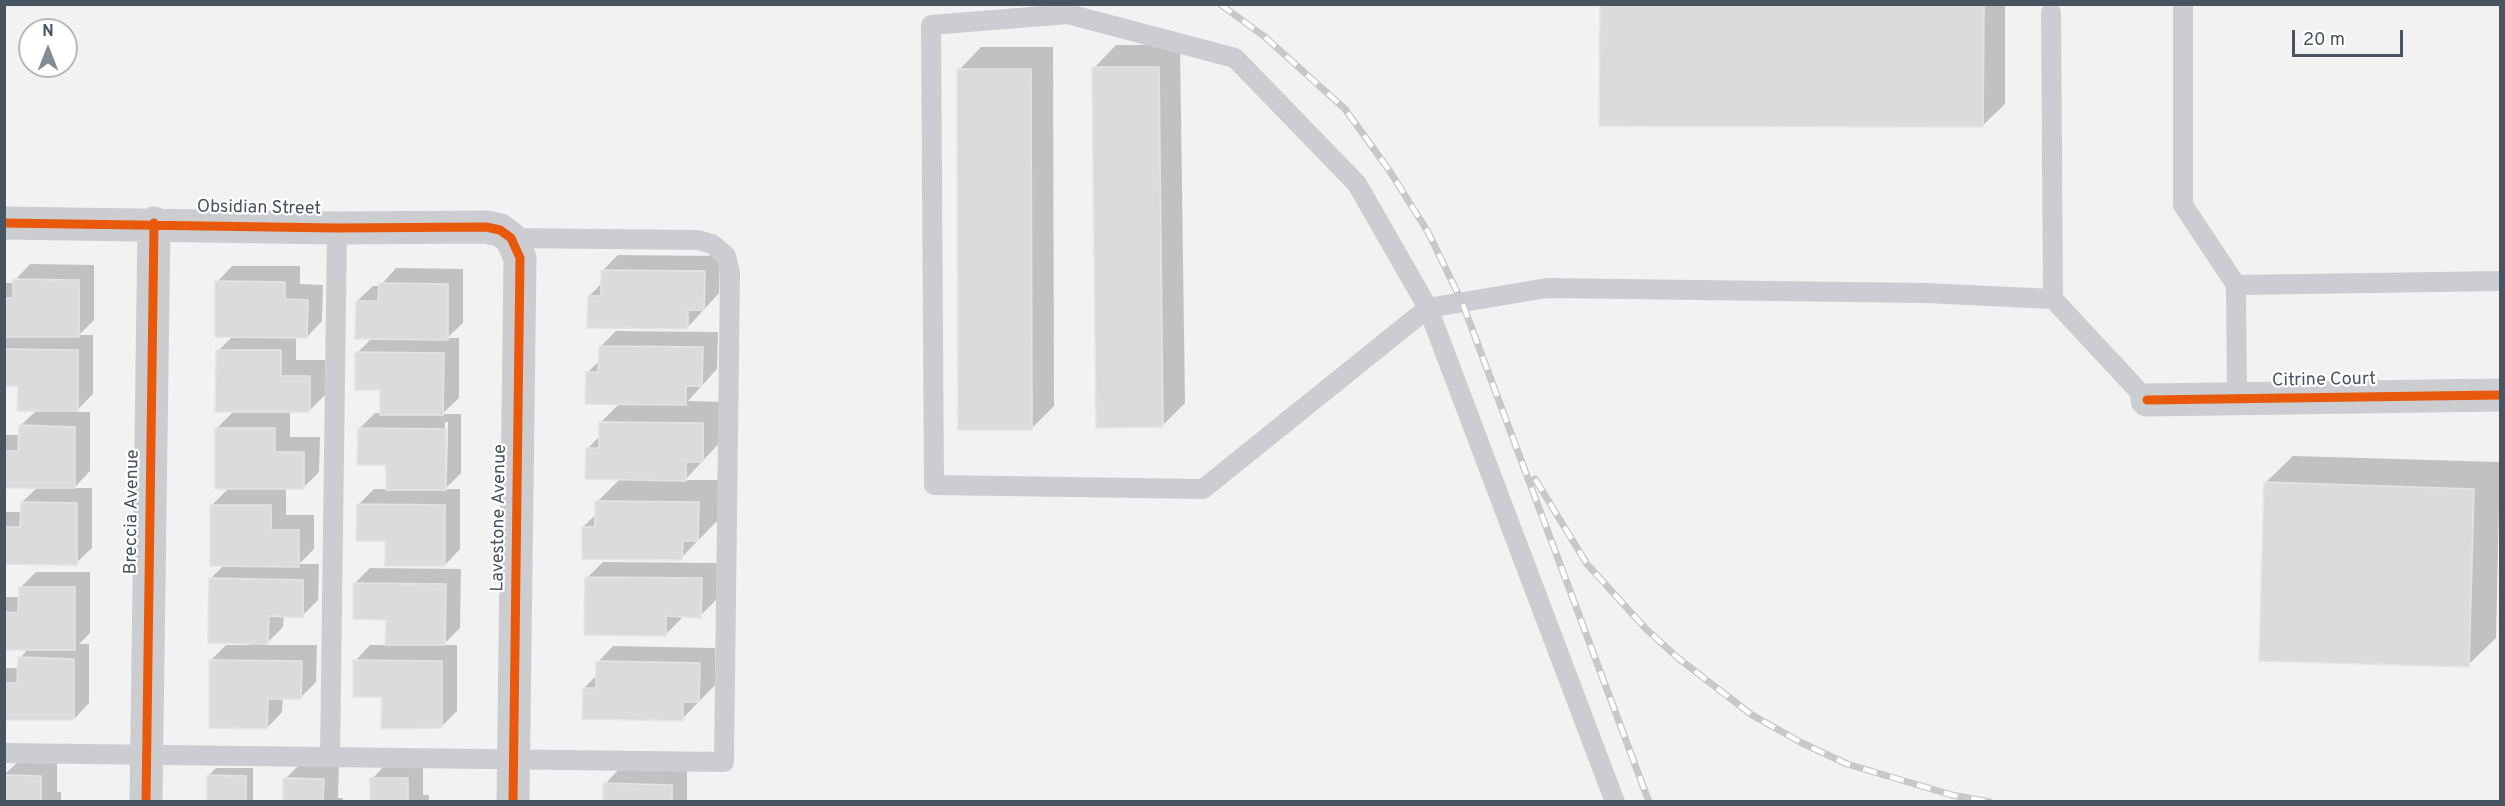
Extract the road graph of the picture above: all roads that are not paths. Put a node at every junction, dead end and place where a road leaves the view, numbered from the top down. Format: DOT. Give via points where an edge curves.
graph roads {
  1 [pos="2183,4"];
  2 [pos="2051,12"];
  3 [pos="4,223"];
  4 [pos="154,223"];
  5 [pos="337,228"];
  6 [pos="511,238"];
  7 [pos="2500,281"];
  8 [pos="2236,285"];
  9 [pos="2052,299"];
  10 [pos="1428,308"];
  11 [pos="2500,395"];
  12 [pos="2237,398"];
  13 [pos="2147,400"];
  14 [pos="4,753"];
  15 [pos="147,755"];
  16 [pos="330,757"];
  17 [pos="513,759"];
  18 [pos="146,801"];
  19 [pos="513,801"];
  20 [pos="1615,801"];
  1 -- 8 [label="lane" via="2183,205"];
  2 -- 9 [label="lane"];
  3 -- 4 [label="street, Obsidian Street"];
  4 -- 5 [label="street, Obsidian Street"];
  4 -- 15 [label="street, Breccia Avenue"];
  5 -- 6 [label="street, Obsidian Street" via="486,227"];
  5 -- 16 [label="lane"];
  6 -- 17 [label="street, Lavestone Avenue" via="520,258"];
  6 -- 17 [label="lane" via="699,240 712,243 726,256 730,273 724,762"];
  7 -- 8 [label="lane"];
  8 -- 12 [label="lane"];
  9 -- 10 [label="lane" via="1925,293 1547,288"];
  9 -- 13 [label="lane"];
  10 -- 10 [label="lane" via="1357,184 1235,58 1068,14 932,25 934,485 1203,489"];
  10 -- 20 [label="lane"];
  11 -- 12 [label="street, Citrine Court"];
  12 -- 13 [label="street, Citrine Court"];
  14 -- 15 [label="lane"];
  15 -- 16 [label="lane"];
  15 -- 18 [label="street, Breccia Avenue"];
  16 -- 17 [label="lane"];
  17 -- 19 [label="street, Lavestone Avenue"];
}
